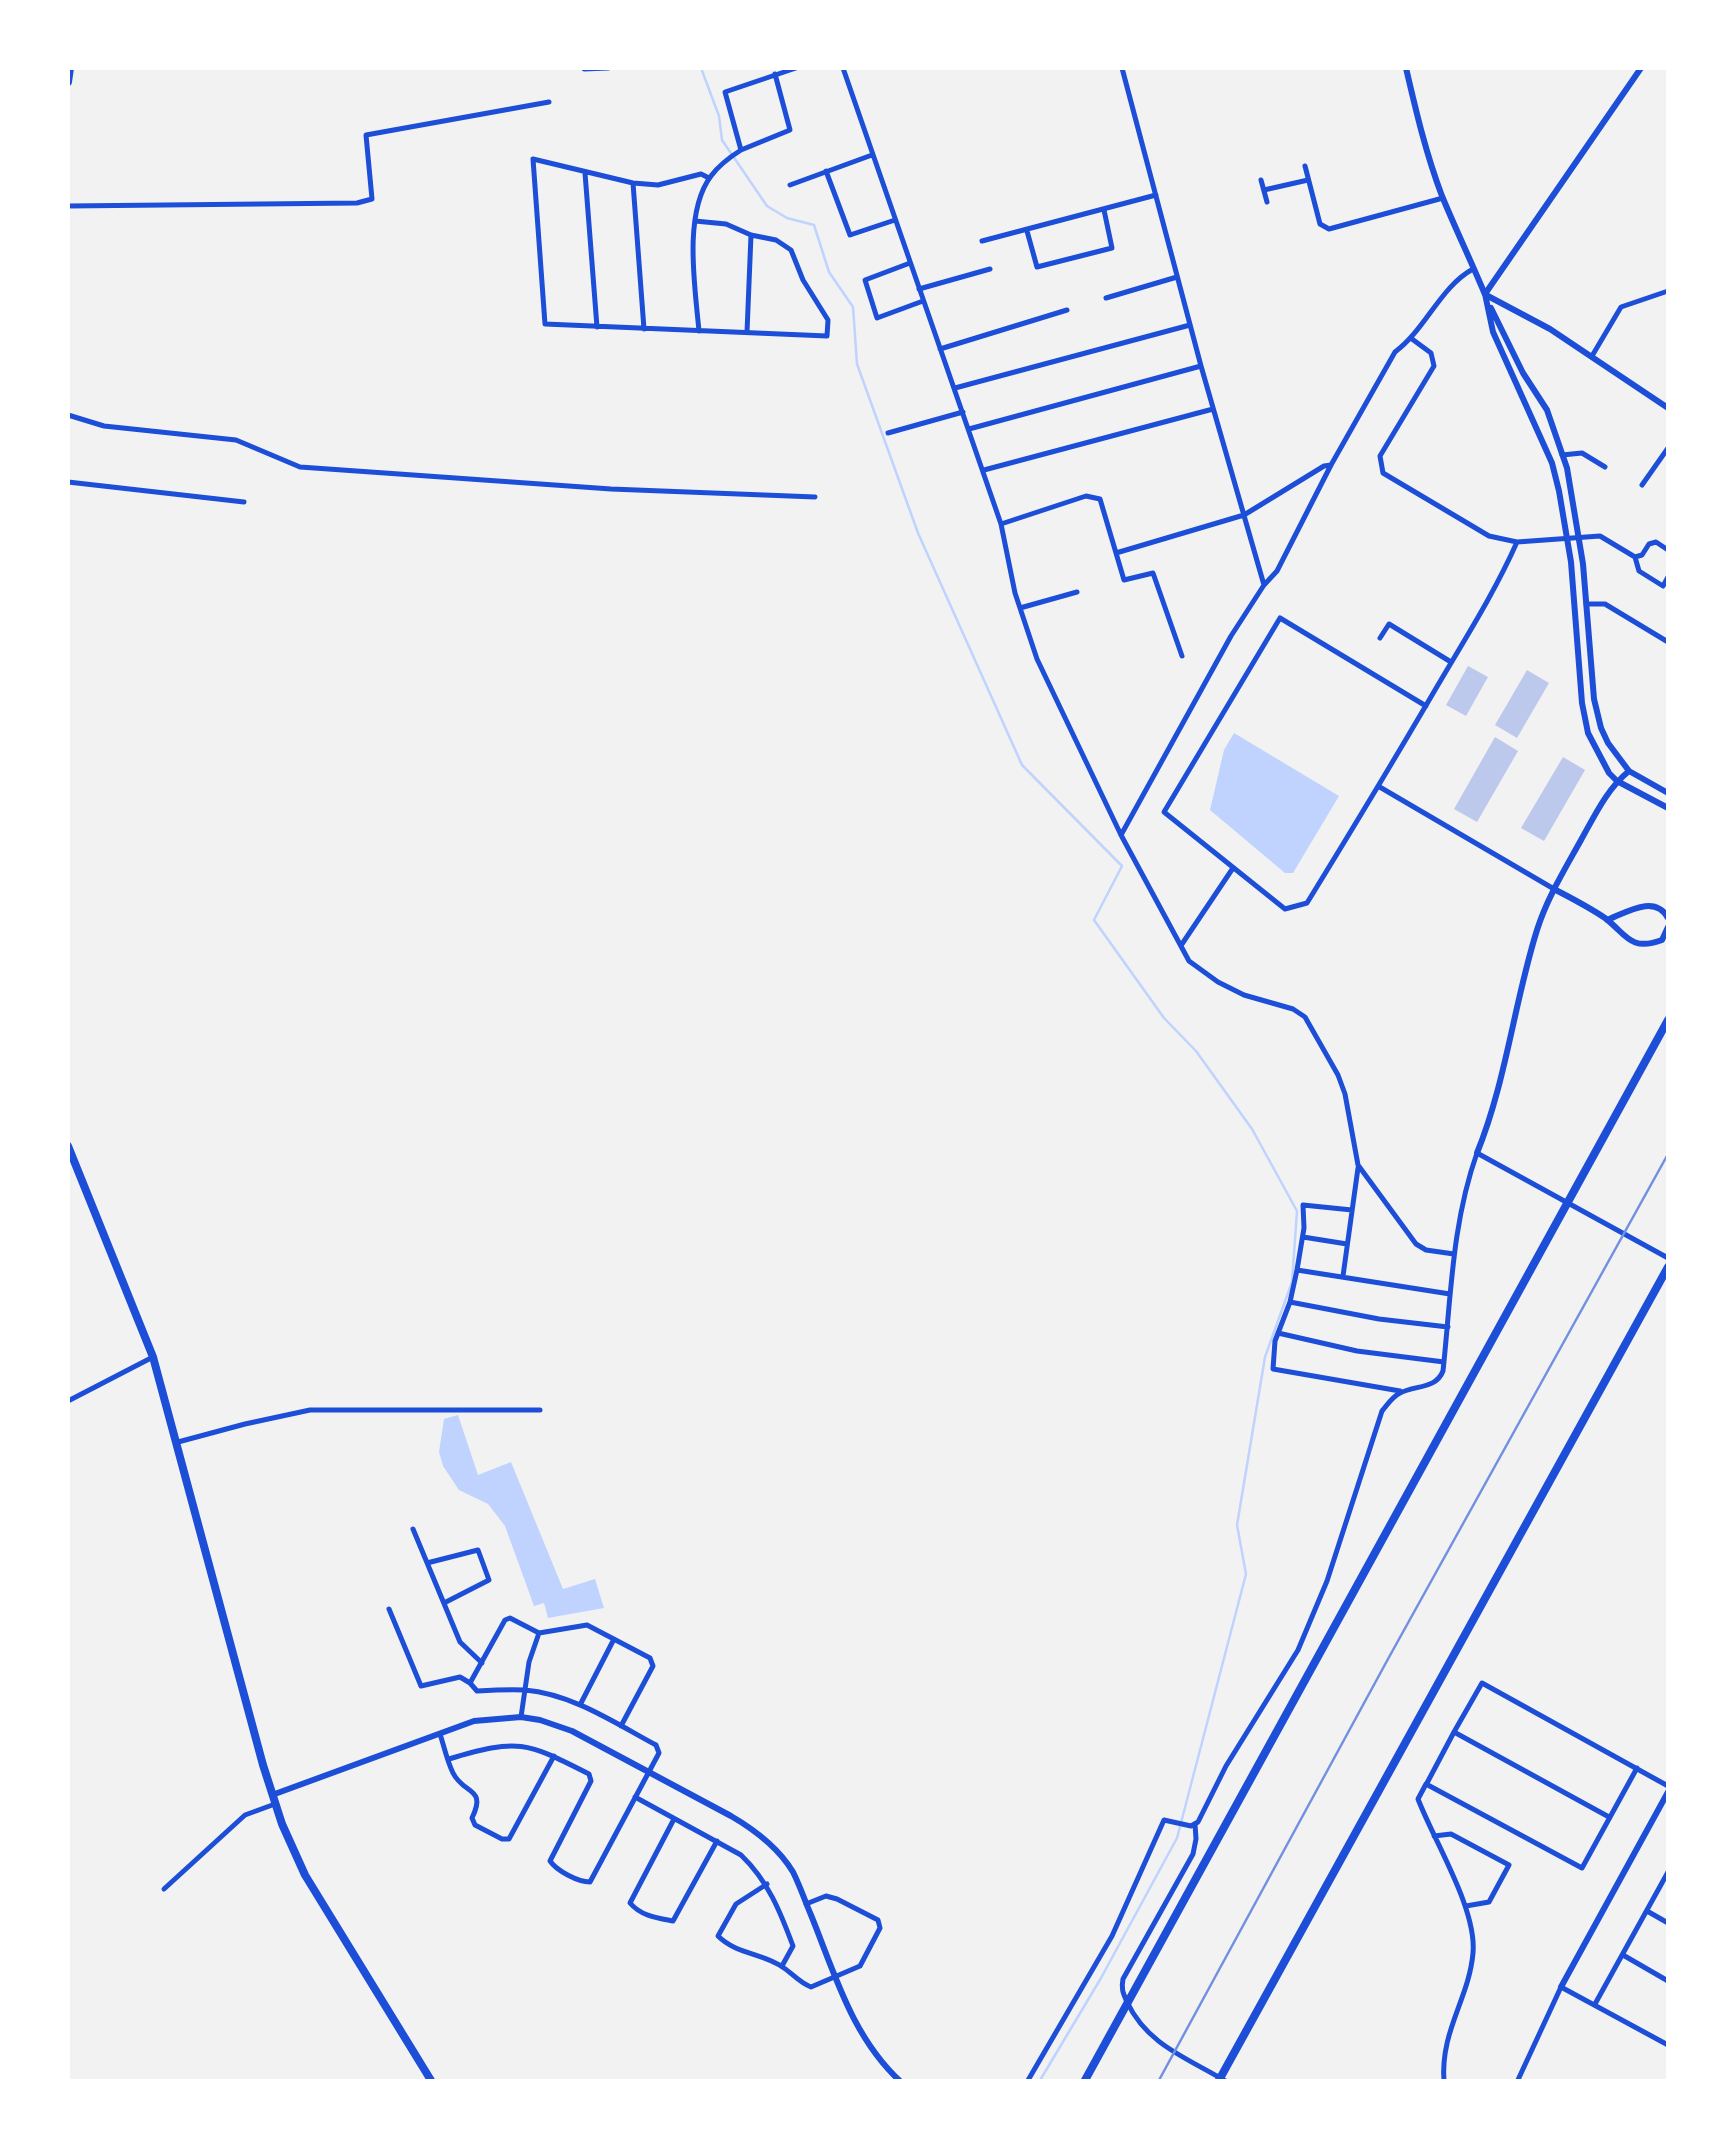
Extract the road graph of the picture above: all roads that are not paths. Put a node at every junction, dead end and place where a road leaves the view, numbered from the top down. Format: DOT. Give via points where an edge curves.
graph roads {
  1 [pos="70,68"];
  2 [pos="608,68"];
  3 [pos="796,68"];
  4 [pos="843,68"];
  5 [pos="1122,68"];
  6 [pos="1406,68"];
  7 [pos="1640,68"];
  8 [pos="584,69"];
  9 [pos="775,74"];
  10 [pos="68,82"];
  11 [pos="549,102"];
  12 [pos="741,150"];
  13 [pos="872,154"];
  14 [pos="1305,166"];
  15 [pos="826,172"];
  16 [pos="585,173"];
  17 [pos="708,178"];
  18 [pos="1261,180"];
  19 [pos="1308,180"];
  20 [pos="633,183"];
  21 [pos="790,185"];
  22 [pos="1264,190"];
  23 [pos="1156,196"];
  24 [pos="1443,198"];
  25 [pos="1267,202"];
  26 [pos="68,206"];
  27 [pos="1104,210"];
  28 [pos="895,220"];
  29 [pos="695,221"];
  30 [pos="1027,230"];
  31 [pos="752,235"];
  32 [pos="982,242"];
  33 [pos="910,263"];
  34 [pos="1475,268"];
  35 [pos="990,269"];
  36 [pos="1178,276"];
  37 [pos="919,289"];
  38 [pos="1668,292"];
  39 [pos="1485,294"];
  40 [pos="1106,298"];
  41 [pos="924,301"];
  42 [pos="1067,310"];
  43 [pos="1190,325"];
  44 [pos="597,327"];
  45 [pos="644,329"];
  46 [pos="698,331"];
  47 [pos="747,333"];
  48 [pos="1412,339"];
  49 [pos="940,349"];
  50 [pos="1592,356"];
  51 [pos="1201,366"];
  52 [pos="954,388"];
  53 [pos="1668,408"];
  54 [pos="1213,409"];
  55 [pos="963,412"];
  56 [pos="68,415"];
  57 [pos="969,428"];
  58 [pos="888,433"];
  59 [pos="1668,448"];
  60 [pos="1562,455"];
  61 [pos="1332,465"];
  62 [pos="1604,467"];
  63 [pos="984,470"];
  64 [pos="68,482"];
  65 [pos="1642,485"];
  66 [pos="816,497"];
  67 [pos="244,502"];
  68 [pos="1244,515"];
  69 [pos="1001,524"];
  70 [pos="1578,536"];
  71 [pos="1566,538"];
  72 [pos="1517,542"];
  73 [pos="1668,550"];
  74 [pos="1116,553"];
  75 [pos="1635,557"];
  76 [pos="1668,577"];
  77 [pos="1264,585"];
  78 [pos="1077,592"];
  79 [pos="1586,604"];
  80 [pos="1020,608"];
  81 [pos="1380,638"];
  82 [pos="1668,642"];
  83 [pos="1182,656"];
  84 [pos="1451,662"];
  85 [pos="1426,706"];
  86 [pos="1629,771"];
  87 [pos="1617,780"];
  88 [pos="1378,786"];
  89 [pos="1668,794"];
  90 [pos="1668,808"];
  91 [pos="1120,835"];
  92 [pos="1233,868"];
  93 [pos="1554,888"];
  94 [pos="1668,918"];
  95 [pos="1608,920"];
  96 [pos="1668,927"];
  97 [pos="1181,945"];
  98 [pos="1668,1020"];
  99 [pos="68,1146"];
  100 [pos="1477,1153"];
  101 [pos="1358,1165"];
  102 [pos="1352,1210"];
  103 [pos="1302,1237"];
  104 [pos="1347,1244"];
  105 [pos="1454,1254"];
  106 [pos="1668,1258"];
  107 [pos="1668,1267"];
  108 [pos="1298,1270"];
  109 [pos="1342,1277"];
  110 [pos="1450,1294"];
  111 [pos="1290,1302"];
  112 [pos="1448,1327"];
  113 [pos="1278,1332"];
  114 [pos="153,1357"];
  115 [pos="1444,1362"];
  116 [pos="1402,1392"];
  117 [pos="68,1401"];
  118 [pos="540,1410"];
  119 [pos="178,1442"];
  120 [pos="413,1529"];
  121 [pos="428,1563"];
  122 [pos="444,1602"];
  123 [pos="389,1609"];
  124 [pos="539,1633"];
  125 [pos="614,1639"];
  126 [pos="482,1663"];
  127 [pos="470,1683"];
  128 [pos="525,1690"];
  129 [pos="580,1705"];
  130 [pos="522,1718"];
  131 [pos="621,1726"];
  132 [pos="1454,1732"];
  133 [pos="440,1734"];
  134 [pos="554,1756"];
  135 [pos="449,1759"];
  136 [pos="1637,1768"];
  137 [pos="648,1772"];
  138 [pos="1426,1784"];
  139 [pos="1668,1789"];
  140 [pos="635,1798"];
  141 [pos="274,1799"];
  142 [pos="1610,1818"];
  143 [pos="674,1819"];
  144 [pos="1191,1824"];
  145 [pos="1434,1836"];
  146 [pos="716,1841"];
  147 [pos="1668,1872"];
  148 [pos="766,1884"];
  149 [pos="164,1889"];
  150 [pos="806,1904"];
  151 [pos="1466,1906"];
  152 [pos="1647,1911"];
  153 [pos="1668,1922"];
  154 [pos="1622,1955"];
  155 [pos="782,1966"];
  156 [pos="836,1976"];
  157 [pos="1668,1981"];
  158 [pos="1562,1987"];
  159 [pos="1595,2004"];
  160 [pos="1668,2045"];
  161 [pos="432,2082"];
  162 [pos="901,2082"];
  163 [pos="1026,2082"];
  164 [pos="1084,2082"];
  165 [pos="1218,2082"];
  166 [pos="1227,2082"];
  167 [pos="1444,2082"];
  168 [pos="1517,2082"];
  1 -- 10 [label="main road"];
  2 -- 8 [label="street"];
  3 -- 9 [label="street"];
  4 -- 13 [label="street"];
  5 -- 23 [label="street"];
  6 -- 24 [label="street"];
  7 -- 39 [label="street"];
  9 -- 12 [label="street" via="790,130"];
  9 -- 12 [label="street" via="725,92"];
  11 -- 26 [label="street" via="366,135 372,199 356,203"];
  12 -- 17 [label="street"];
  13 -- 15 [label="street"];
  13 -- 28 [label="street"];
  14 -- 19 [label="street"];
  15 -- 21 [label="street"];
  15 -- 28 [label="street" via="850,235"];
  16 -- 20 [label="street"];
  16 -- 44 [label="street"];
  16 -- 44 [label="street" via="533,159 545,324"];
  17 -- 20 [label="street"];
  17 -- 29 [label="street"];
  18 -- 22 [label="street"];
  19 -- 22 [label="street"];
  19 -- 24 [label="street" via="1320,224 1329,229"];
  20 -- 45 [label="street"];
  22 -- 25 [label="street"];
  23 -- 27 [label="street"];
  23 -- 36 [label="street"];
  24 -- 34 [label="street"];
  27 -- 30 [label="street"];
  27 -- 30 [label="street" via="1112,248 1036,267"];
  28 -- 33 [label="street"];
  29 -- 31 [label="street"];
  29 -- 46 [label="street"];
  30 -- 32 [label="street"];
  31 -- 47 [label="street"];
  31 -- 47 [label="street" via="791,250 828,320 826,336"];
  33 -- 37 [label="street"];
  33 -- 41 [label="street" via="865,280 877,318"];
  34 -- 39 [label="street"];
  34 -- 48 [label="street" via="1459,276"];
  35 -- 37 [label="street"];
  36 -- 40 [label="street"];
  36 -- 43 [label="street"];
  37 -- 41 [label="street"];
  38 -- 50 [label="street" via="1621,308"];
  39 -- 50 [label="street"];
  39 -- 60 [label="street"];
  39 -- 71 [label="street" via="1493,332 1552,463"];
  41 -- 49 [label="street"];
  42 -- 49 [label="street"];
  43 -- 51 [label="street"];
  43 -- 52 [label="street"];
  44 -- 45 [label="street"];
  45 -- 46 [label="street"];
  46 -- 47 [label="street"];
  48 -- 61 [label="street" via="1395,352"];
  48 -- 72 [label="street" via="1431,353 1434,366 1380,456 1383,473 1489,536"];
  49 -- 52 [label="street"];
  50 -- 53 [label="street"];
  51 -- 54 [label="street"];
  51 -- 57 [label="street"];
  52 -- 55 [label="street"];
  54 -- 63 [label="street"];
  54 -- 68 [label="street"];
  55 -- 57 [label="street"];
  55 -- 58 [label="street"];
  56 -- 66 [label="street" via="104,426 236,440 300,467"];
  57 -- 63 [label="street"];
  59 -- 65 [label="street"];
  60 -- 62 [label="street" via="1582,453"];
  60 -- 70 [label="street"];
  61 -- 68 [label="street"];
  61 -- 77 [label="street"];
  63 -- 69 [label="street"];
  64 -- 67 [label="street"];
  68 -- 74 [label="street"];
  68 -- 77 [label="street"];
  69 -- 74 [label="street" via="1086,496 1100,498"];
  69 -- 80 [label="street"];
  70 -- 71 [label="street"];
  70 -- 75 [label="street" via="1600,536"];
  70 -- 79 [label="street"];
  71 -- 72 [label="street"];
  71 -- 87 [label="street" via="1584,715 1597,752"];
  72 -- 84 [label="street"];
  73 -- 75 [label="street" via="1656,542"];
  74 -- 83 [label="street" via="1124,580 1154,574"];
  75 -- 76 [label="street" via="1638,571 1663,586"];
  77 -- 91 [label="street"];
  78 -- 80 [label="street"];
  79 -- 82 [label="street" via="1604,604"];
  79 -- 86 [label="street" via="1596,711"];
  80 -- 91 [label="street" via="1037,659"];
  81 -- 84 [label="street" via="1389,624"];
  84 -- 85 [label="street"];
  85 -- 88 [label="street"];
  85 -- 92 [label="street" via="1280,618 1164,812"];
  86 -- 87 [label="street"];
  86 -- 89 [label="street"];
  87 -- 90 [label="street"];
  87 -- 93 [label="street"];
  88 -- 92 [label="street" via="1307,903 1285,910"];
  88 -- 93 [label="street"];
  91 -- 97 [label="street"];
  92 -- 97 [label="street"];
  93 -- 95 [label="street"];
  93 -- 100 [label="street"];
  94 -- 95 [label="street" via="1656,906"];
  95 -- 96 [label="street" via="1632,942 1662,940"];
  97 -- 101 [label="street" via="1218,982 1305,1018 1345,1094"];
  98 -- 164 [label="main road"];
  99 -- 114 [label="main road"];
  100 -- 105 [label="street"];
  100 -- 106 [label="street"];
  101 -- 102 [label="street"];
  101 -- 105 [label="street" via="1416,1244"];
  102 -- 103 [label="street" via="1302,1205"];
  102 -- 104 [label="street"];
  103 -- 104 [label="street"];
  103 -- 108 [label="street"];
  104 -- 109 [label="street"];
  105 -- 110 [label="street"];
  107 -- 165 [label="main road"];
  108 -- 109 [label="street"];
  108 -- 111 [label="street"];
  109 -- 110 [label="street"];
  110 -- 112 [label="street"];
  111 -- 112 [label="street"];
  111 -- 113 [label="street"];
  112 -- 115 [label="street"];
  113 -- 115 [label="street"];
  113 -- 116 [label="street" via="1273,1369"];
  114 -- 117 [label="street"];
  114 -- 119 [label="main road"];
  115 -- 116 [label="street" via="1434,1383"];
  116 -- 144 [label="street" via="1382,1410 1298,1650"];
  118 -- 119 [label="street" via="310,1410"];
  119 -- 141 [label="main road"];
  120 -- 121 [label="street"];
  121 -- 122 [label="street"];
  121 -- 122 [label="street" via="478,1550 489,1580"];
  122 -- 126 [label="street" via="460,1642"];
  123 -- 127 [label="street" via="421,1686 460,1677"];
  124 -- 125 [label="street" via="587,1625"];
  124 -- 126 [label="street" via="504,1620"];
  124 -- 128 [label="street"];
  125 -- 129 [label="street"];
  125 -- 131 [label="street" via="653,1666"];
  126 -- 127 [label="street"];
  127 -- 128 [label="street" via="477,1691"];
  128 -- 129 [label="street"];
  128 -- 130 [label="street"];
  129 -- 131 [label="street"];
  130 -- 133 [label="street" via="474,1721"];
  130 -- 137 [label="street" via="572,1731"];
  131 -- 137 [label="street" via="656,1745"];
  132 -- 136 [label="street" via="1482,1683"];
  132 -- 138 [label="street"];
  132 -- 142 [label="street"];
  133 -- 135 [label="street"];
  133 -- 141 [label="street"];
  134 -- 135 [label="street" via="517,1744"];
  134 -- 135 [label="street" via="509,1839 502,1840 475,1826 478,1798 454,1775"];
  134 -- 140 [label="street" via="590,1774 550,1862 583,1882 590,1882"];
  136 -- 139 [label="street"];
  136 -- 142 [label="street"];
  137 -- 140 [label="street"];
  137 -- 150 [label="street" via="756,1830 792,1872"];
  138 -- 142 [label="street" via="1582,1868"];
  138 -- 145 [label="street" via="1418,1799"];
  139 -- 158 [label="street"];
  140 -- 143 [label="street"];
  141 -- 149 [label="street" via="245,1815"];
  141 -- 161 [label="main road" via="305,1875"];
  143 -- 146 [label="street"];
  143 -- 146 [label="street" via="630,1903 635,1910 673,1921"];
  144 -- 163 [label="street" via="1164,1820 1112,1936"];
  144 -- 166 [label="street" via="1193,1854 1121,1990 1151,2037"];
  145 -- 151 [label="street"];
  145 -- 151 [label="street" via="1451,1834 1509,1865 1489,1902"];
  146 -- 148 [label="street" via="741,1855"];
  147 -- 152 [label="street"];
  148 -- 155 [label="street" via="793,1946"];
  148 -- 155 [label="street" via="736,1904 718,1936"];
  150 -- 156 [label="street"];
  150 -- 156 [label="street" via="838,1898 878,1920 860,1966"];
  151 -- 167 [label="street" via="1474,1950 1447,2038"];
  152 -- 153 [label="street"];
  152 -- 154 [label="street"];
  154 -- 157 [label="street"];
  154 -- 159 [label="street"];
  155 -- 156 [label="street" via="811,1987"];
  156 -- 162 [label="street" via="864,2038"];
  158 -- 159 [label="street"];
  158 -- 168 [label="street"];
  159 -- 160 [label="street"];
}
